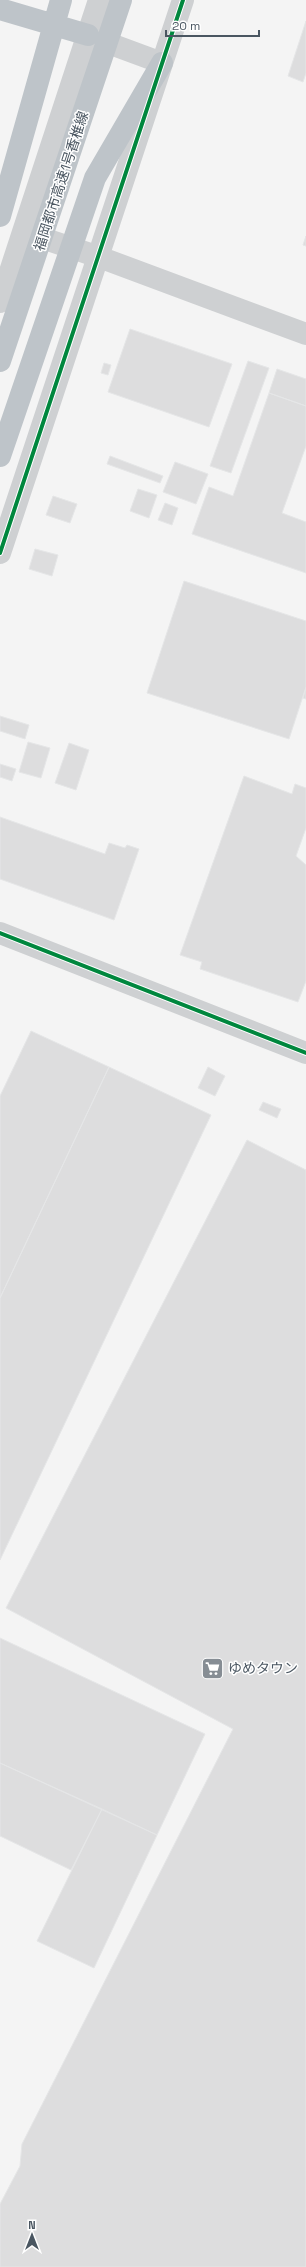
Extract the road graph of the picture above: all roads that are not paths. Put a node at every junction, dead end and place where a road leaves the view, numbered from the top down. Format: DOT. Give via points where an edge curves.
graph roads {
  1 [pos="25,0"];
  2 [pos="60,0"];
  3 [pos="99,0"];
  4 [pos="113,0"];
  5 [pos="121,0"];
  6 [pos="183,0"];
  7 [pos="0,9"];
  8 [pos="88,35"];
  9 [pos="162,63"];
  10 [pos="0,216"];
  11 [pos="24,232"];
  12 [pos="99,257"];
  13 [pos="0,302"];
  14 [pos="0,332"];
  15 [pos="306,334"];
  16 [pos="0,361"];
  17 [pos="0,456"];
  18 [pos="0,553"];
  19 [pos="0,933"];
  20 [pos="306,1053"];
  1 -- 8 [label="highway"];
  2 -- 10 [label="highway"];
  3 -- 8 [label="street"];
  4 -- 14 [label="highway, 福岡都市高速1号香椎線"];
  5 -- 16 [label="highway, 福岡都市高速1号香椎線"];
  6 -- 9 [label="street"];
  7 -- 8 [label="highway"];
  8 -- 9 [label="street"];
  8 -- 11 [label="street"];
  9 -- 12 [label="street"];
  9 -- 17 [label="highway" via="95,178"];
  11 -- 12 [label="street"];
  11 -- 13 [label="street"];
  12 -- 15 [label="street"];
  12 -- 18 [label="street"];
  19 -- 20 [label="street"];
}
